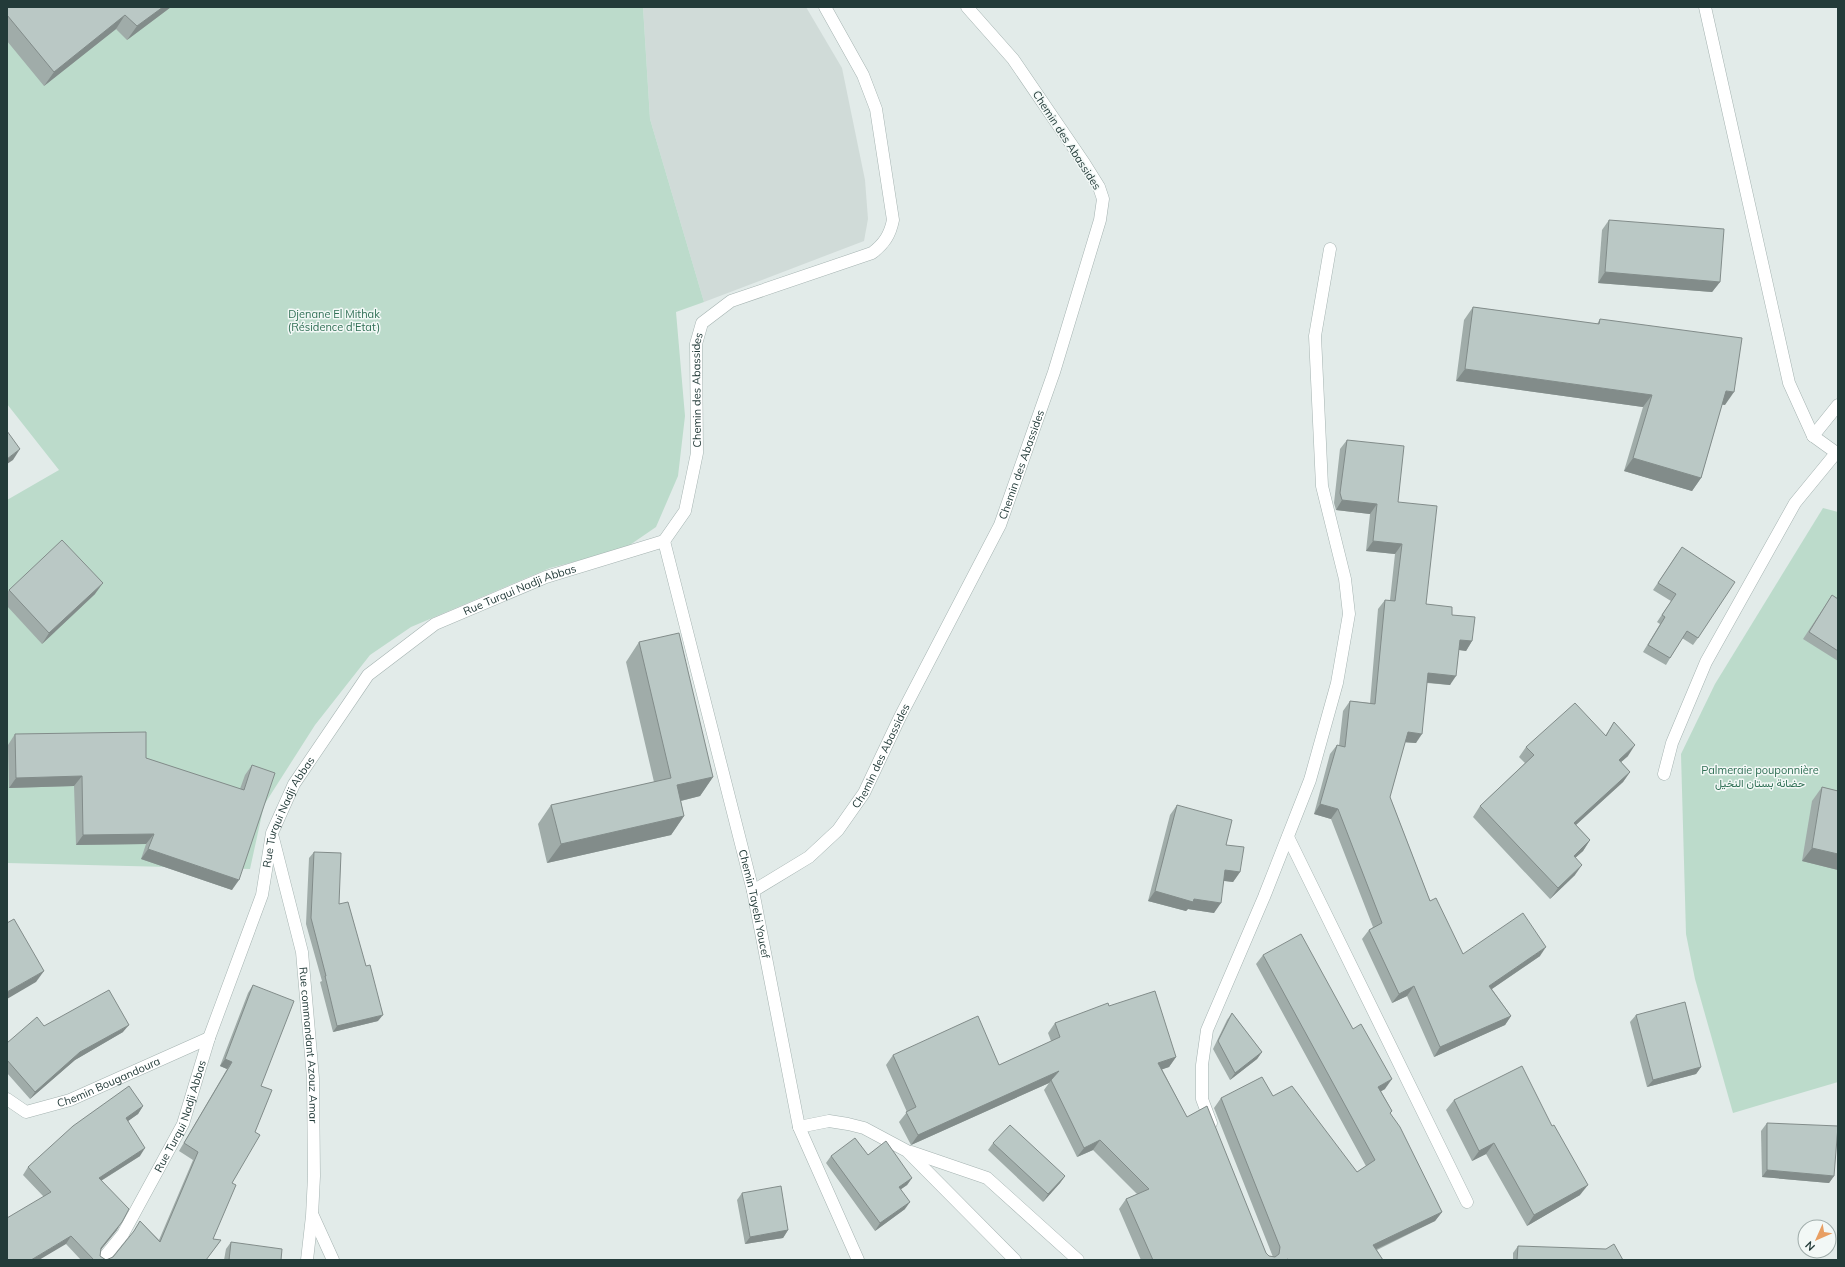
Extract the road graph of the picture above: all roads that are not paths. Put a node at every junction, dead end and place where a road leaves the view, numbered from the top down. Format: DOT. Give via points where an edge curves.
graph roads {
  1 [pos="825,7"];
  2 [pos="967,7"];
  3 [pos="1704,7"];
  4 [pos="1330,249"];
  5 [pos="1838,405"];
  6 [pos="1813,436"];
  7 [pos="1837,454"];
  8 [pos="664,541"];
  9 [pos="1664,774"];
  10 [pos="272,833"];
  11 [pos="1288,837"];
  12 [pos="753,891"];
  13 [pos="209,1038"];
  14 [pos="7,1099"];
  15 [pos="799,1127"];
  16 [pos="1216,1136"];
  17 [pos="908,1151"];
  18 [pos="1467,1202"];
  19 [pos="312,1216"];
  20 [pos="102,1260"];
  21 [pos="307,1260"];
  22 [pos="333,1260"];
  23 [pos="858,1260"];
  24 [pos="1015,1260"];
  25 [pos="1078,1260"];
  1 -- 8 [label="street, Chemin des Abassides" via="863,75 876,109 893,220 891,230 886,239 872,252 731,301 702,323 696,344 697,453 686,511"];
  2 -- 12 [label="street, Chemin des Abassides" via="1013,59 1099,187 1103,199 1100,220 1054,372 1000,525 900,717 864,793 838,830 809,857"];
  3 -- 6 [label="street" via="1788,383"];
  4 -- 11 [label="street" via="1315,336 1322,478 1345,579 1349,614 1337,683 1310,780"];
  5 -- 6 [label="street"];
  6 -- 7 [label="street"];
  7 -- 9 [label="street" via="1795,503 1706,662 1672,743"];
  8 -- 10 [label="street, Rue Turqui Nadji Abbas" via="546,577 435,624 368,675 294,784"];
  8 -- 12 [label="street, Chemin Tayebi Youcef"];
  10 -- 13 [label="street, Rue Turqui Nadji Abbas" via="262,895"];
  10 -- 19 [label="street, Rue commandant Azouz Amar" via="302,952 313,1078"];
  11 -- 16 [label="street" via="1207,1030 1202,1065 1202,1099"];
  11 -- 18 [label="street"];
  12 -- 15 [label="street, Chemin Tayebi Youcef"];
  13 -- 14 [label="street, Chemin Bougandoura" via="70,1100 26,1112"];
  13 -- 20 [label="street, Rue Turqui Nadji Abbas" via="183,1124 123,1234"];
  15 -- 17 [label="street" via="829,1122 864,1128"];
  15 -- 23 [label="street, Chemin Tayebi Youcef"];
  17 -- 24 [label="street"];
  17 -- 25 [label="street" via="987,1178"];
  19 -- 21 [label="street, Rue commandant Azouz Amar"];
  19 -- 22 [label="street"];
}
